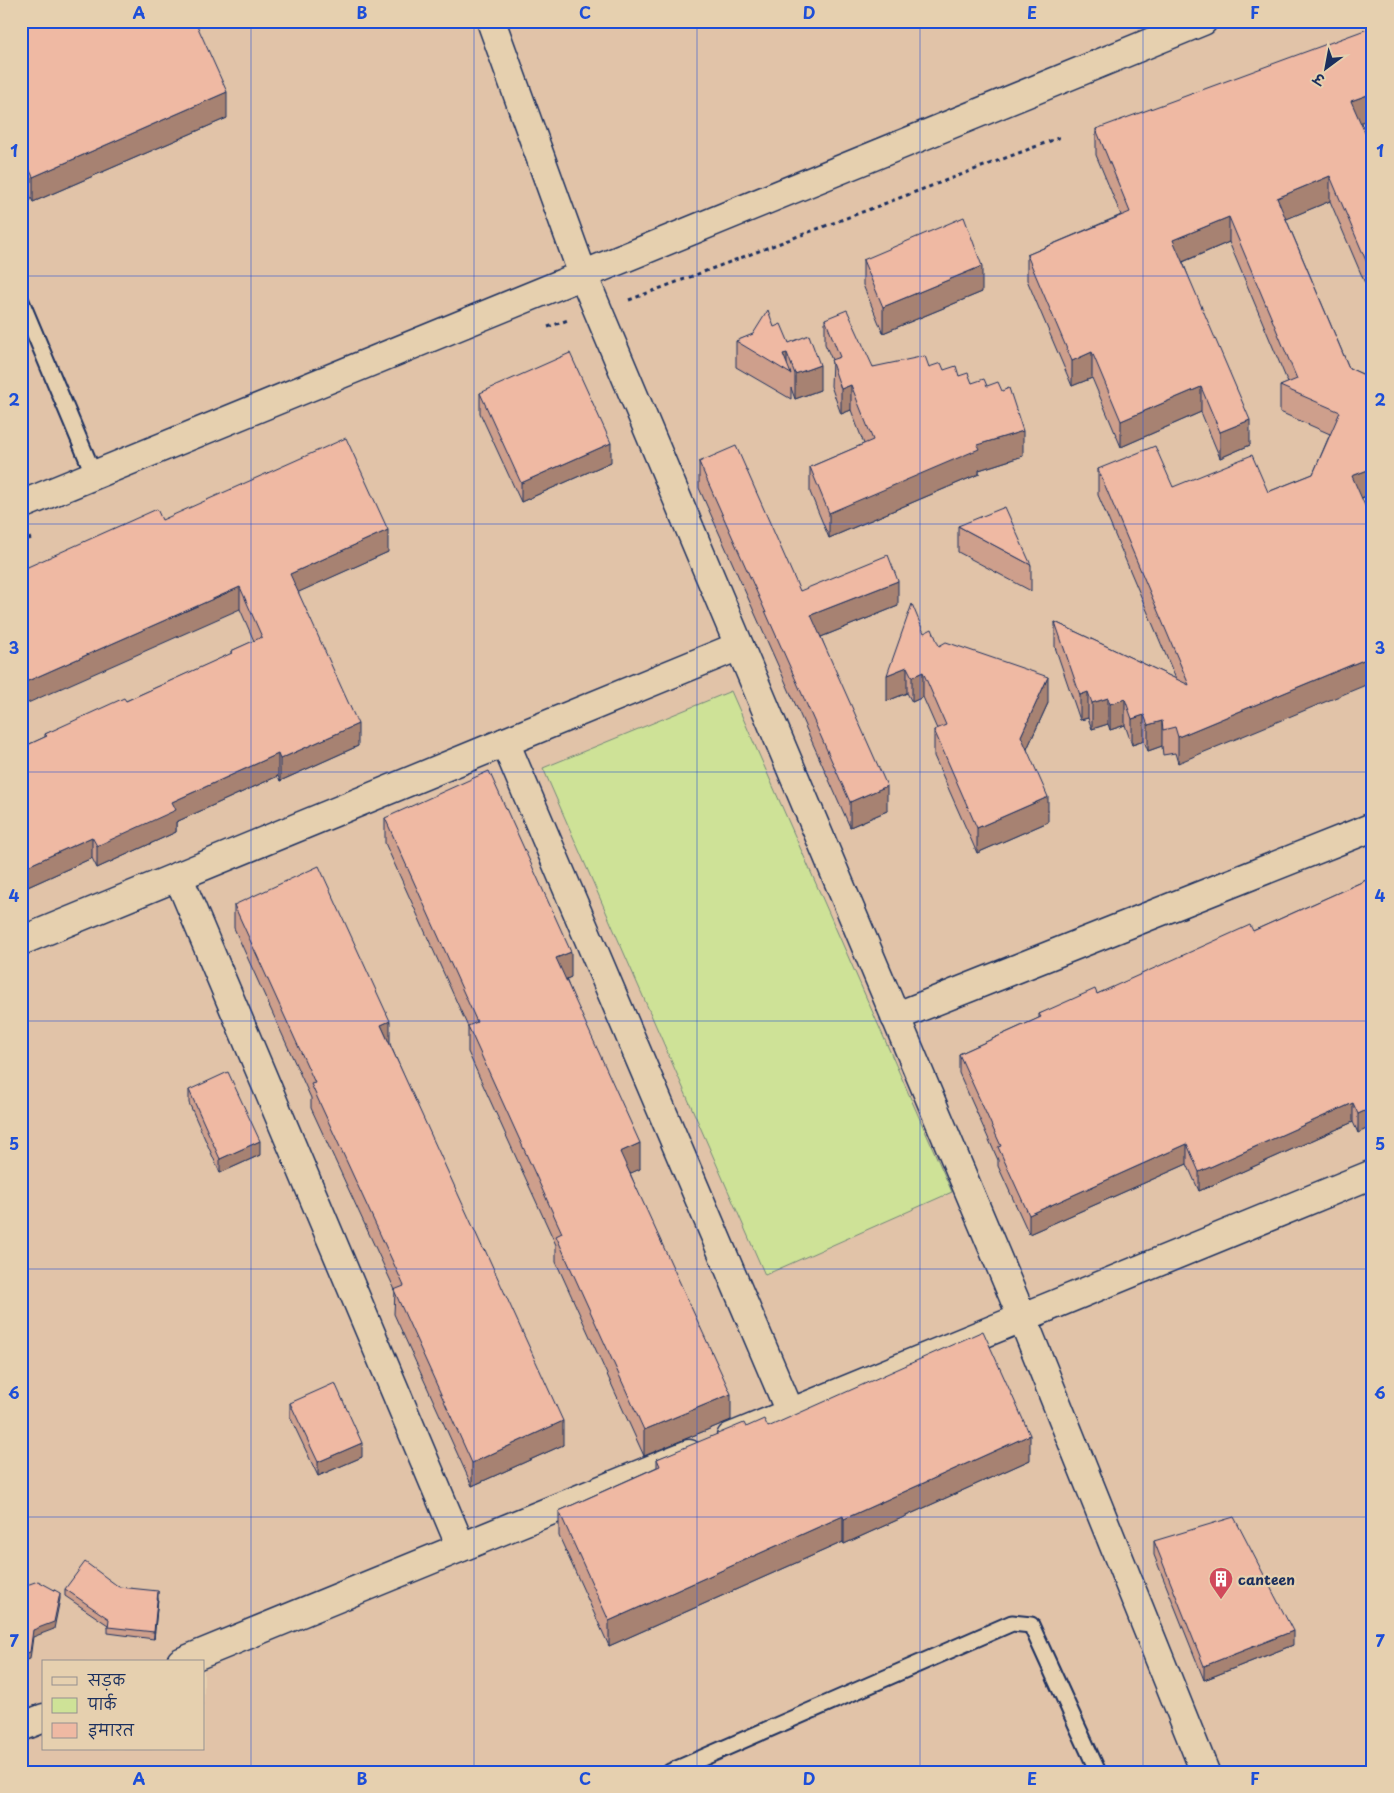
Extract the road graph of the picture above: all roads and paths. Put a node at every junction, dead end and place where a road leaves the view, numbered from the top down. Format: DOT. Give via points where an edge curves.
graph roads {
  1 [pos="491,21"];
  2 [pos="1203,21"];
  3 [pos="1061,137"];
  4 [pos="583,275"];
  5 [pos="21,301"];
  6 [pos="597,310"];
  7 [pos="539,330"];
  8 [pos="94,475"];
  9 [pos="21,505"];
  10 [pos="40,534"];
  11 [pos="21,542"];
  12 [pos="739,646"];
  13 [pos="505,742"];
  14 [pos="1373,827"];
  15 [pos="178,876"];
  16 [pos="21,941"];
  17 [pos="895,1017"];
  18 [pos="1373,1174"];
  19 [pos="1022,1317"];
  20 [pos="790,1412"];
  21 [pos="461,1547"];
  22 [pos="186,1660"];
  23 [pos="42,1719"];
  24 [pos="21,1727"];
  25 [pos="670,1772"];
  26 [pos="1098,1772"];
  27 [pos="1205,1772"];
  1 -- 4 [label="street"];
  2 -- 4 [label="street"];
  3 -- 6 [label="path"];
  4 -- 6 [label="street"];
  4 -- 8 [label="street"];
  5 -- 8 [label="lane"];
  6 -- 7 [label="path"];
  6 -- 12 [label="street"];
  8 -- 9 [label="street"];
  10 -- 11 [label="path"];
  12 -- 13 [label="street"];
  12 -- 17 [label="street"];
  13 -- 15 [label="street"];
  13 -- 20 [label="street"];
  14 -- 17 [label="street"];
  15 -- 16 [label="street"];
  15 -- 21 [label="street"];
  17 -- 19 [label="street"];
  18 -- 19 [label="street"];
  19 -- 20 [label="street"];
  19 -- 27 [label="street"];
  20 -- 21 [label="street"];
  21 -- 22 [label="street"];
  23 -- 24 [label="street"];
  25 -- 26 [label="lane" via="1012,1623 1031,1625"];
}
